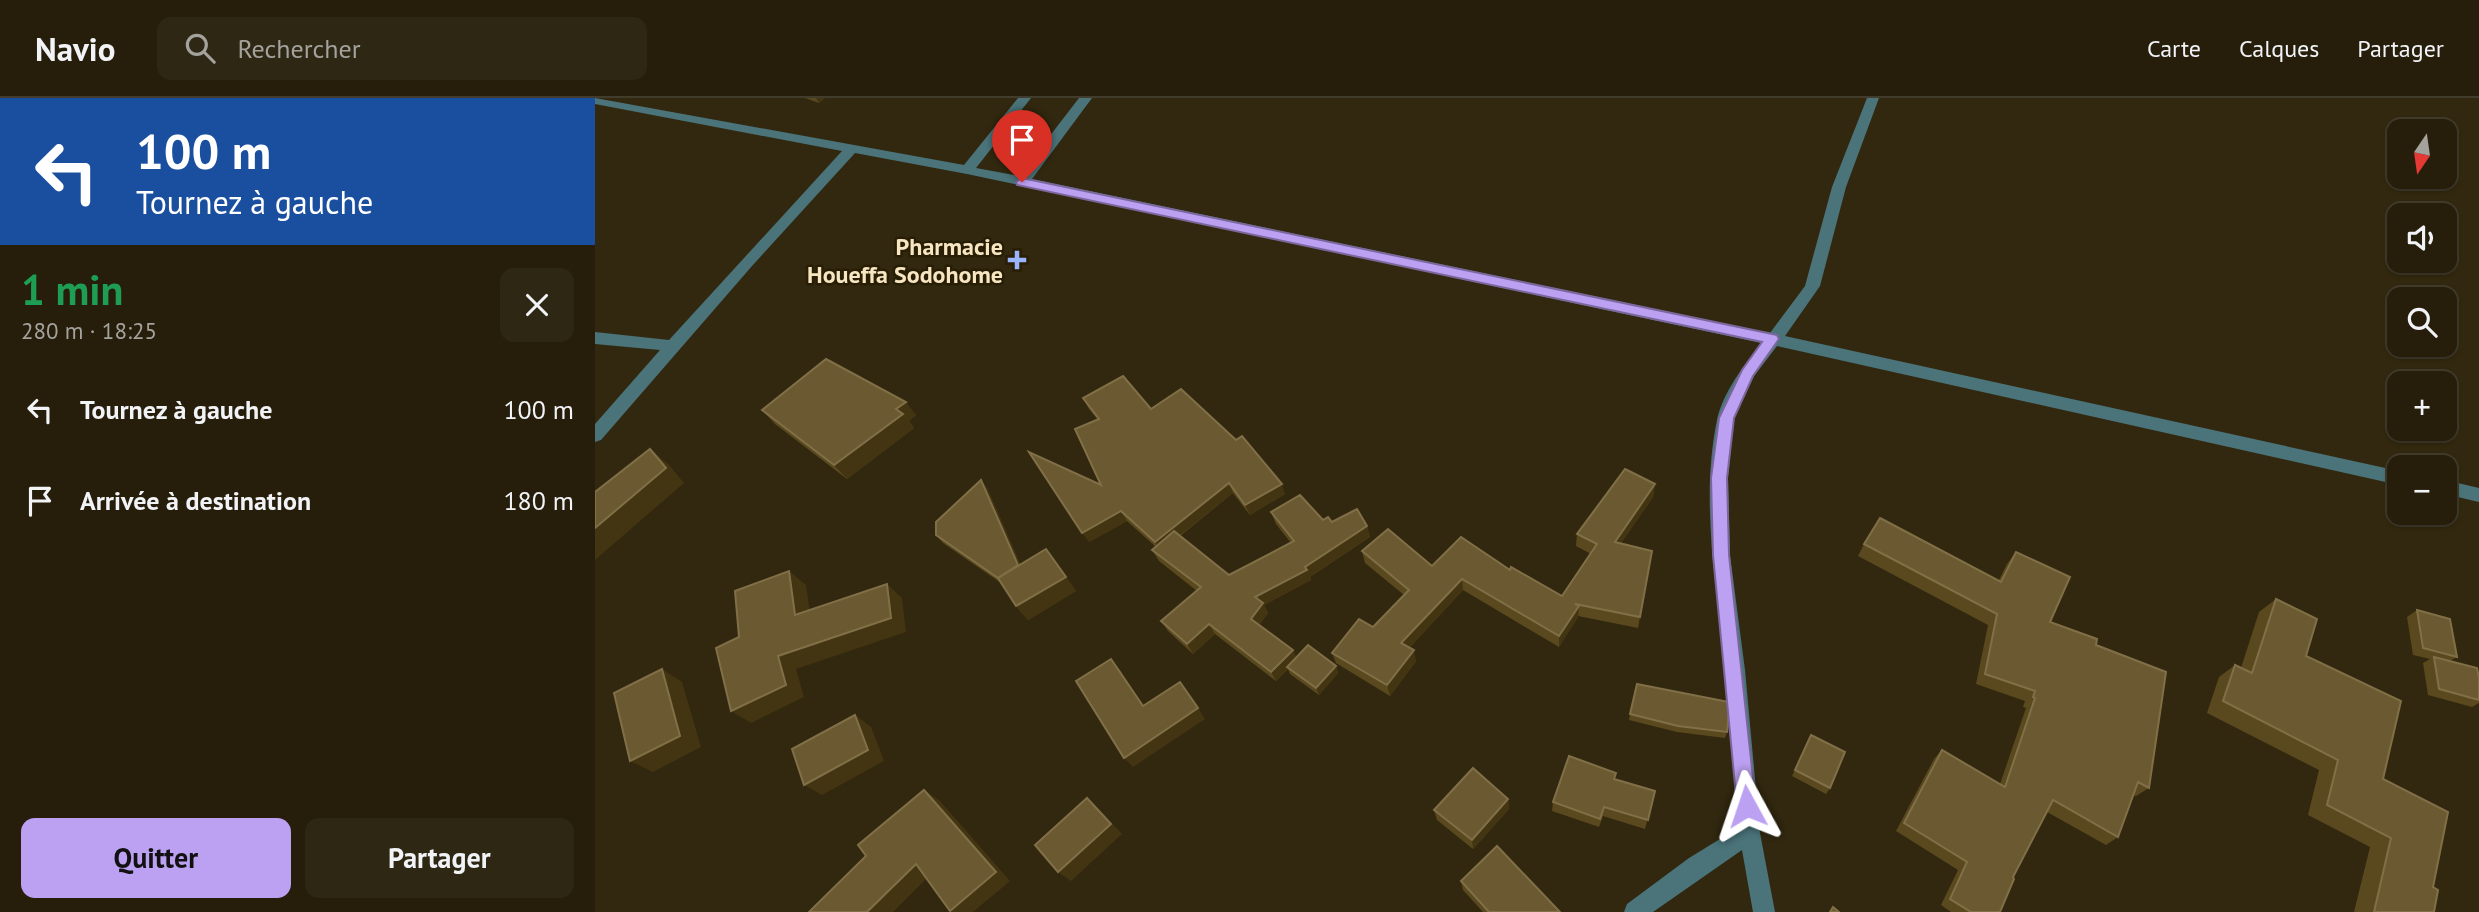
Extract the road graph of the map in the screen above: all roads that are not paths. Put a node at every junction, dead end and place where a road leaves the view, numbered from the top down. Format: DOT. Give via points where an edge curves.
graph roads {
  1 [pos="1025,98"];
  2 [pos="1086,98"];
  3 [pos="1874,98"];
  4 [pos="595,100"];
  5 [pos="852,149"];
  6 [pos="967,170"];
  7 [pos="1022,182"];
  8 [pos="595,338"];
  9 [pos="1772,339"];
  10 [pos="673,346"];
  11 [pos="595,435"];
  12 [pos="2387,475"];
  13 [pos="2457,490"];
  14 [pos="2479,495"];
  15 [pos="1749,833"];
  16 [pos="1635,912"];
  17 [pos="1764,912"];
  1 -- 6 [label="street"];
  2 -- 7 [label="street"];
  3 -- 9 [label="street" via="1839,187 1812,286"];
  4 -- 5 [label="street"];
  5 -- 6 [label="street"];
  5 -- 10 [label="street"];
  6 -- 7 [label="street"];
  7 -- 9 [label="street"];
  8 -- 10 [label="street"];
  9 -- 12 [label="street"];
  9 -- 15 [label="street" via="1747,373 1726,418 1719,478 1721,555"];
  10 -- 11 [label="street"];
  13 -- 14 [label="street"];
  15 -- 16 [label="street"];
  15 -- 17 [label="street"];
}
